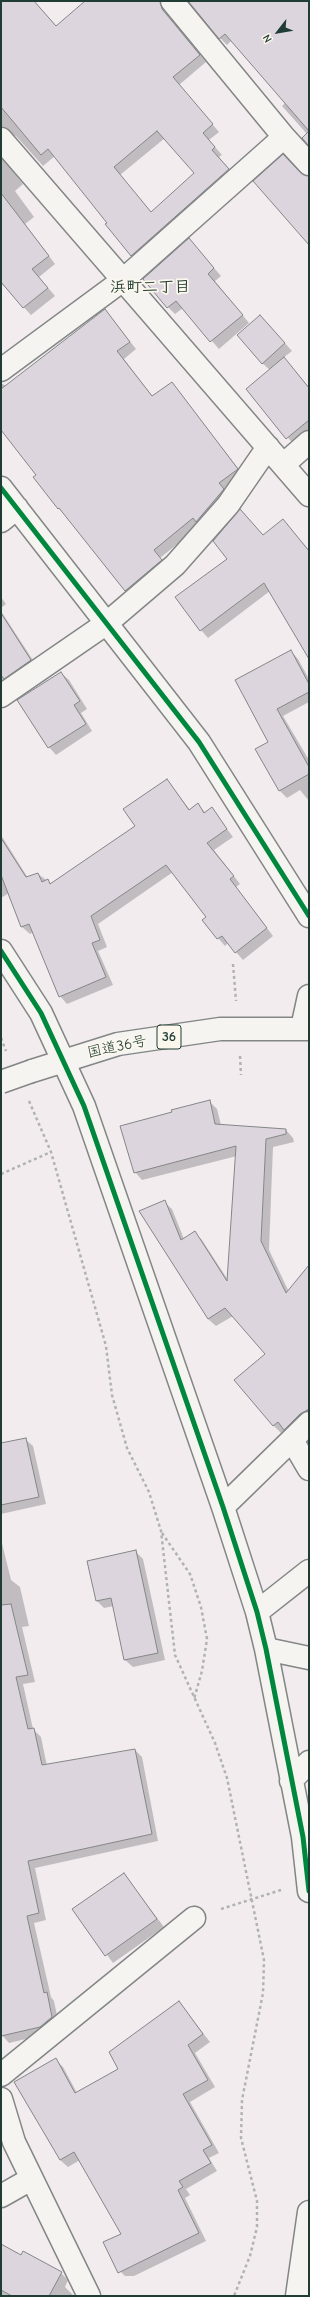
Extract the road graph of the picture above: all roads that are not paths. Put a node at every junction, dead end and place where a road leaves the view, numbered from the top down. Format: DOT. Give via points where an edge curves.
graph roads {
  1 [pos="172,1"];
  2 [pos="284,137"];
  3 [pos="1,139"];
  4 [pos="309,164"];
  5 [pos="123,280"];
  6 [pos="1,370"];
  7 [pos="309,442"];
  8 [pos="268,447"];
  9 [pos="283,465"];
  10 [pos="1,488"];
  11 [pos="309,495"];
  12 [pos="9,514"];
  13 [pos="107,623"];
  14 [pos="1,696"];
  15 [pos="309,916"];
  16 [pos="1,951"];
  17 [pos="309,996"];
  18 [pos="306,1029"];
  19 [pos="63,1060"];
  20 [pos="1,1082"];
  21 [pos="309,1423"];
  22 [pos="292,1440"];
  23 [pos="309,1469"];
  24 [pos="223,1507"];
  25 [pos="309,1571"];
  26 [pos="257,1612"];
  27 [pos="266,1649"];
  28 [pos="309,1658"];
  29 [pos="309,1762"];
  30 [pos="291,1781"];
  31 [pos="306,1838"];
  32 [pos="309,1886"];
  33 [pos="194,1918"];
  34 [pos="1,2075"];
  35 [pos="1,2099"];
  36 [pos="31,2179"];
  37 [pos="1,2196"];
  38 [pos="309,2212"];
  39 [pos="89,2296"];
  40 [pos="297,2296"];
  1 -- 2 [label="main road"];
  2 -- 4 [label="main road"];
  2 -- 5 [label="main road"];
  3 -- 5 [label="main road"];
  5 -- 6 [label="main road"];
  5 -- 8 [label="main road"];
  7 -- 9 [label="main road"];
  8 -- 9 [label="main road"];
  8 -- 13 [label="main road" via="228,505 176,565"];
  9 -- 11 [label="main road"];
  10 -- 12 [label="main road"];
  12 -- 13 [label="main road"];
  13 -- 14 [label="main road"];
  13 -- 15 [label="main road" via="199,742"];
  16 -- 19 [label="main road" via="41,1013"];
  17 -- 18 [label="main road"];
  18 -- 19 [label="main road, 国道36号 / 36" via="220,1029 118,1044"];
  19 -- 20 [label="main road, 国道36号 / 36, bridge"];
  19 -- 24 [label="main road" via="84,1106"];
  21 -- 22 [label="main road"];
  22 -- 23 [label="main road"];
  22 -- 24 [label="main road"];
  24 -- 26 [label="main road"];
  25 -- 26 [label="main road"];
  26 -- 27 [label="main road"];
  27 -- 28 [label="main road"];
  27 -- 30 [label="main road"];
  29 -- 30 [label="main road"];
  30 -- 31 [label="main road"];
  31 -- 32 [label="main road"];
  33 -- 34 [label="main road"];
  35 -- 36 [label="main road" via="14,2142"];
  36 -- 37 [label="main road"];
  36 -- 39 [label="main road"];
  38 -- 40 [label="main road"];
}
